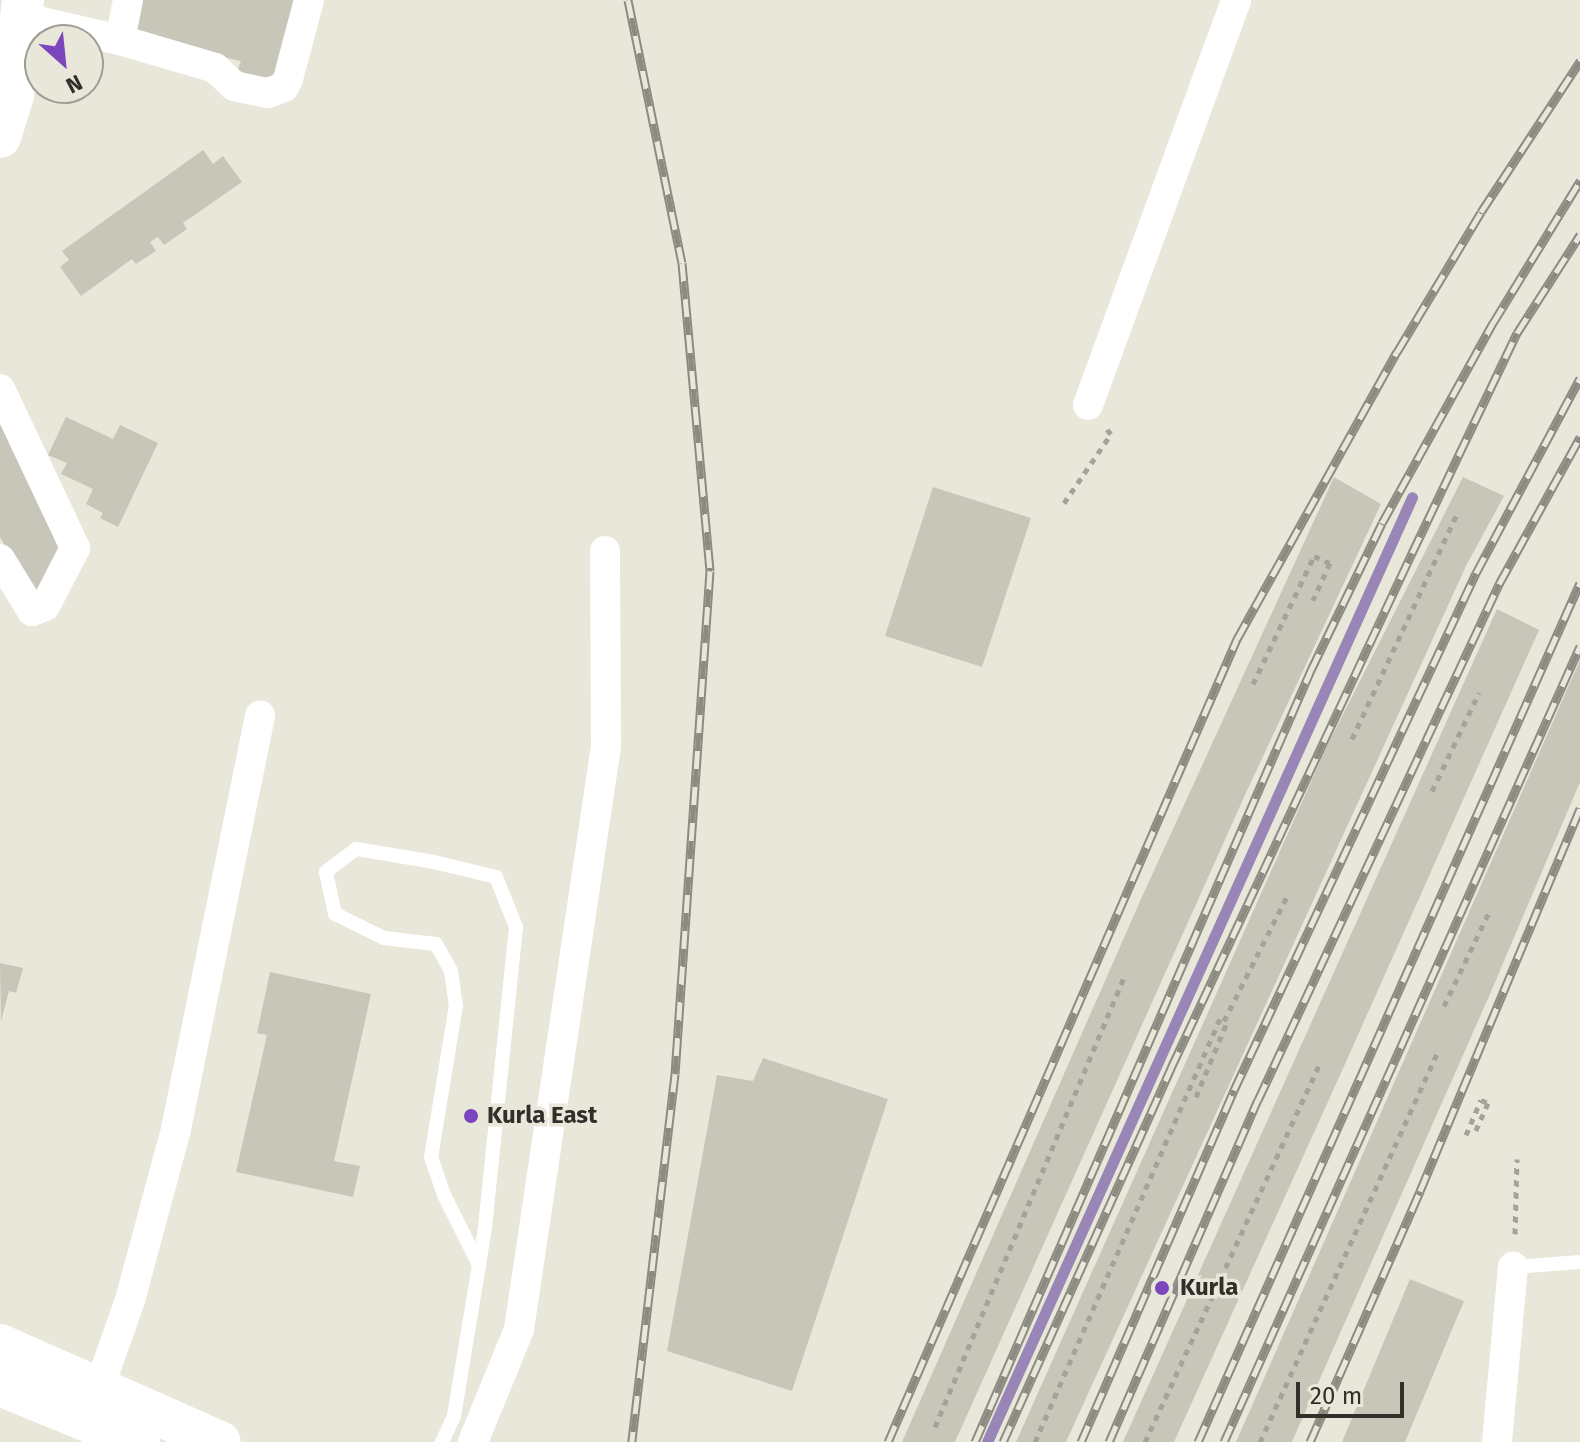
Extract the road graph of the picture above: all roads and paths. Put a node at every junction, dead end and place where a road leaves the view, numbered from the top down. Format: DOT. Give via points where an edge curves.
graph roads {
  1 [pos="128,0"];
  2 [pos="309,0"];
  3 [pos="1236,0"];
  4 [pos="22,9"];
  5 [pos="120,40"];
  6 [pos="0,137"];
  7 [pos="0,389"];
  8 [pos="1088,405"];
  9 [pos="1111,434"];
  10 [pos="1064,503"];
  11 [pos="1458,512"];
  12 [pos="605,551"];
  13 [pos="0,559"];
  14 [pos="1313,600"];
  15 [pos="1253,684"];
  16 [pos="1479,693"];
  17 [pos="260,715"];
  18 [pos="1352,739"];
  19 [pos="1432,791"];
  20 [pos="1286,898"];
  21 [pos="1489,912"];
  22 [pos="1125,975"];
  23 [pos="1444,1006"];
  24 [pos="1224,1021"];
  25 [pos="1437,1053"];
  26 [pos="1319,1065"];
  27 [pos="1196,1097"];
  28 [pos="1475,1132"];
  29 [pos="1466,1135"];
  30 [pos="1517,1159"];
  31 [pos="1514,1252"];
  32 [pos="1580,1262"];
  33 [pos="479,1265"];
  34 [pos="0,1345"];
  35 [pos="0,1385"];
  36 [pos="93,1405"];
  37 [pos="935,1427"];
  38 [pos="139,1442"];
  39 [pos="220,1442"];
  40 [pos="442,1442"];
  41 [pos="473,1442"];
  42 [pos="1035,1442"];
  43 [pos="1145,1442"];
  44 [pos="1260,1442"];
  45 [pos="1497,1442"];
  1 -- 5 [label="street"];
  2 -- 5 [label="street" via="288,79 276,93 234,86 215,68"];
  3 -- 8 [label="street"];
  4 -- 5 [label="street"];
  4 -- 6 [label="main road" via="13,95"];
  7 -- 13 [label="street" via="75,548 45,606 32,611"];
  9 -- 10 [label="path"];
  11 -- 18 [label="path"];
  12 -- 41 [label="street" via="606,746 519,1329"];
  14 -- 15 [label="path" via="1330,563 1314,556"];
  16 -- 19 [label="path"];
  17 -- 36 [label="street" via="176,1129 130,1300"];
  20 -- 24 [label="path"];
  21 -- 23 [label="path"];
  22 -- 37 [label="path"];
  24 -- 27 [label="path"];
  24 -- 42 [label="path"];
  25 -- 44 [label="path"];
  26 -- 43 [label="path"];
  28 -- 29 [label="path" via="1488,1103 1481,1100"];
  30 -- 31 [label="path"];
  31 -- 32 [label="lane"];
  31 -- 45 [label="street"];
  33 -- 33 [label="lane" via="516,927 496,877 356,849 326,872 335,914 384,938 436,944 451,971 456,1005 431,1157"];
  33 -- 40 [label="lane" via="454,1416"];
  34 -- 36 [label="main road"];
  35 -- 36 [label="main road"];
  36 -- 38 [label="main road"];
  36 -- 39 [label="main road"];
}
